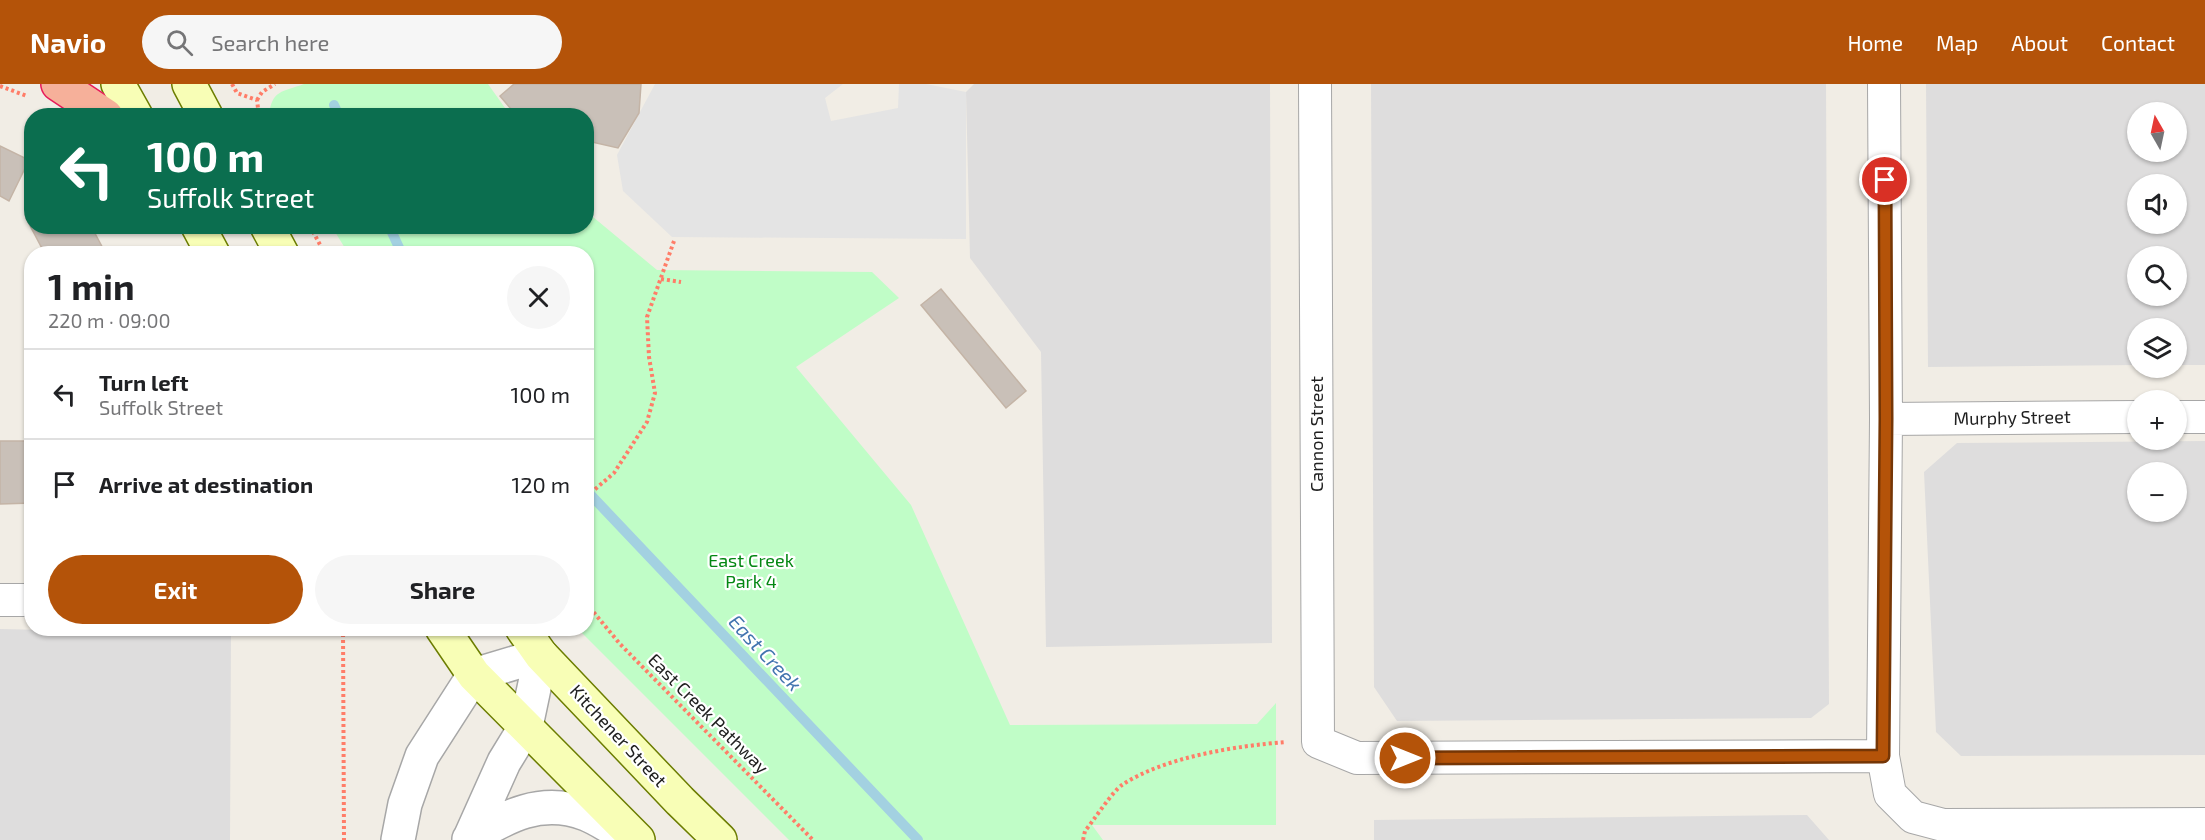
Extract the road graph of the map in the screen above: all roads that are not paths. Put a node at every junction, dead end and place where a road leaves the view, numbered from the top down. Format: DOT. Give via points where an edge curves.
graph roads {
  1 [pos="58,84"];
  2 [pos="118,84"];
  3 [pos="189,84"];
  4 [pos="1316,84"];
  5 [pos="1884,84"];
  6 [pos="94,108"];
  7 [pos="132,108"];
  8 [pos="202,108"];
  9 [pos="2127,417"];
  10 [pos="2187,417"];
  11 [pos="2205,417"];
  12 [pos="1886,419"];
  13 [pos="0,600"];
  14 [pos="24,600"];
  15 [pos="447,636"];
  16 [pos="528,636"];
  17 [pos="541,655"];
  18 [pos="474,675"];
  19 [pos="526,726"];
  20 [pos="1883,756"];
  21 [pos="2205,824"];
  22 [pos="398,840"];
  23 [pos="469,840"];
  24 [pos="632,840"];
  25 [pos="638,840"];
  26 [pos="720,840"];
  1 -- 6 [label="highway"];
  2 -- 7 [label="main road"];
  3 -- 8 [label="main road"];
  4 -- 20 [label="street, Cannon Street" via="1318,742 1358,758"];
  5 -- 12 [label="street"];
  9 -- 12 [label="street, Murphy Street"];
  10 -- 11 [label="street"];
  12 -- 20 [label="street"];
  13 -- 14 [label="street"];
  15 -- 18 [label="main road"];
  16 -- 17 [label="main road, Kitchener Street"];
  17 -- 18 [label="street"];
  17 -- 19 [label="street"];
  17 -- 26 [label="main road, Kitchener Street"];
  18 -- 19 [label="main road"];
  18 -- 22 [label="street" via="422,756 405,804"];
  19 -- 23 [label="street" via="504,762"];
  19 -- 25 [label="main road"];
  20 -- 21 [label="street" via="1890,794 1913,817 1943,825"];
  23 -- 24 [label="street" via="502,819 554,807 586,814"];
}
